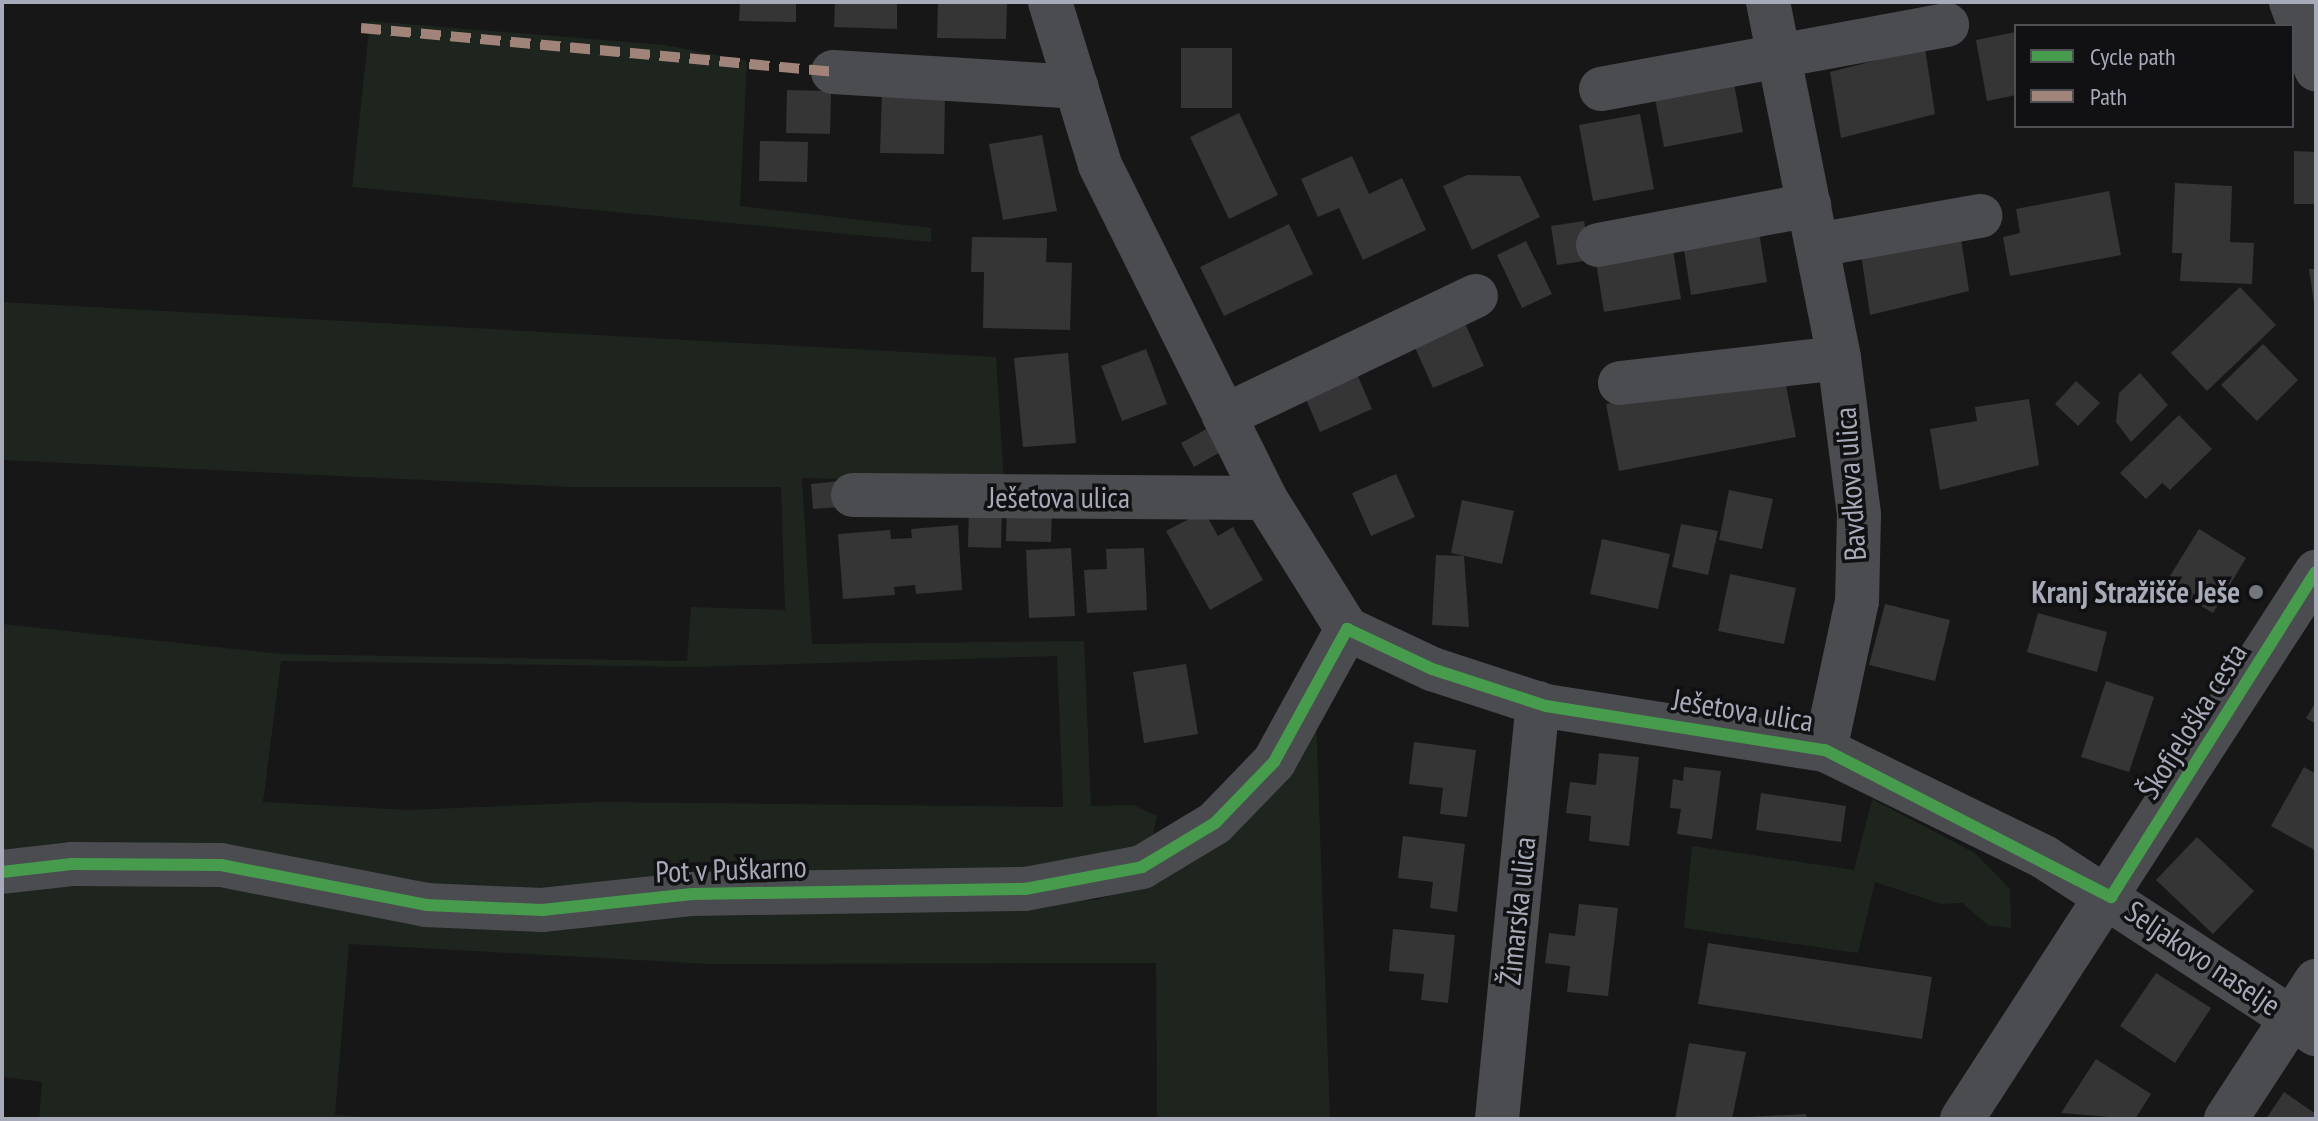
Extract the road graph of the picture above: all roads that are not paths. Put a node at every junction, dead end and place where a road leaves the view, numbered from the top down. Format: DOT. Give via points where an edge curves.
graph roads {
  1 [pos="1050,2"];
  2 [pos="1768,2"];
  3 [pos="2291,2"];
  4 [pos="1947,25"];
  5 [pos="1777,58"];
  6 [pos="2316,69"];
  7 [pos="833,72"];
  8 [pos="1077,87"];
  9 [pos="1601,89"];
  10 [pos="1980,216"];
  11 [pos="1813,225"];
  12 [pos="1598,245"];
  13 [pos="1476,296"];
  14 [pos="1839,358"];
  15 [pos="1620,383"];
  16 [pos="1224,416"];
  17 [pos="853,495"];
  18 [pos="1265,498"];
  19 [pos="2316,572"];
  20 [pos="1347,629"];
  21 [pos="1538,703"];
  22 [pos="1825,750"];
  23 [pos="2,872"];
  24 [pos="2111,897"];
  25 [pos="2316,981"];
  26 [pos="2305,1026"];
  27 [pos="1497,1119"];
  28 [pos="1962,1119"];
  29 [pos="2226,1119"];
  1 -- 8 [label="street"];
  2 -- 5 [label="street, Bavdkova ulica"];
  3 -- 6 [label="street"];
  4 -- 5 [label="street"];
  5 -- 9 [label="street"];
  5 -- 11 [label="street, Bavdkova ulica"];
  7 -- 8 [label="street"];
  8 -- 16 [label="street" via="1100,165"];
  10 -- 11 [label="street"];
  11 -- 12 [label="street"];
  11 -- 14 [label="street, Bavdkova ulica"];
  13 -- 16 [label="street"];
  14 -- 15 [label="street"];
  14 -- 22 [label="street, Bavdkova ulica" via="1859,515 1857,601"];
  16 -- 18 [label="street"];
  17 -- 18 [label="street, Ješetova ulica"];
  18 -- 20 [label="street"];
  19 -- 24 [label="street, Škofjeloška cesta"];
  20 -- 21 [label="street, Ješetova ulica" via="1432,669"];
  20 -- 23 [label="street, Pot v Puškarno" via="1274,762 1215,823 1142,867 1025,889 692,894 542,910 426,905 221,865 87,863"];
  21 -- 22 [label="street, Ješetova ulica"];
  21 -- 27 [label="street, Žimarska ulica"];
  22 -- 24 [label="street, Ješetova ulica"];
  24 -- 26 [label="street, Seljakovo naselje"];
  24 -- 28 [label="street, Škofjeloška cesta"];
  25 -- 26 [label="street, Seljakovo naselje"];
  26 -- 29 [label="street, Seljakovo naselje"];
}
